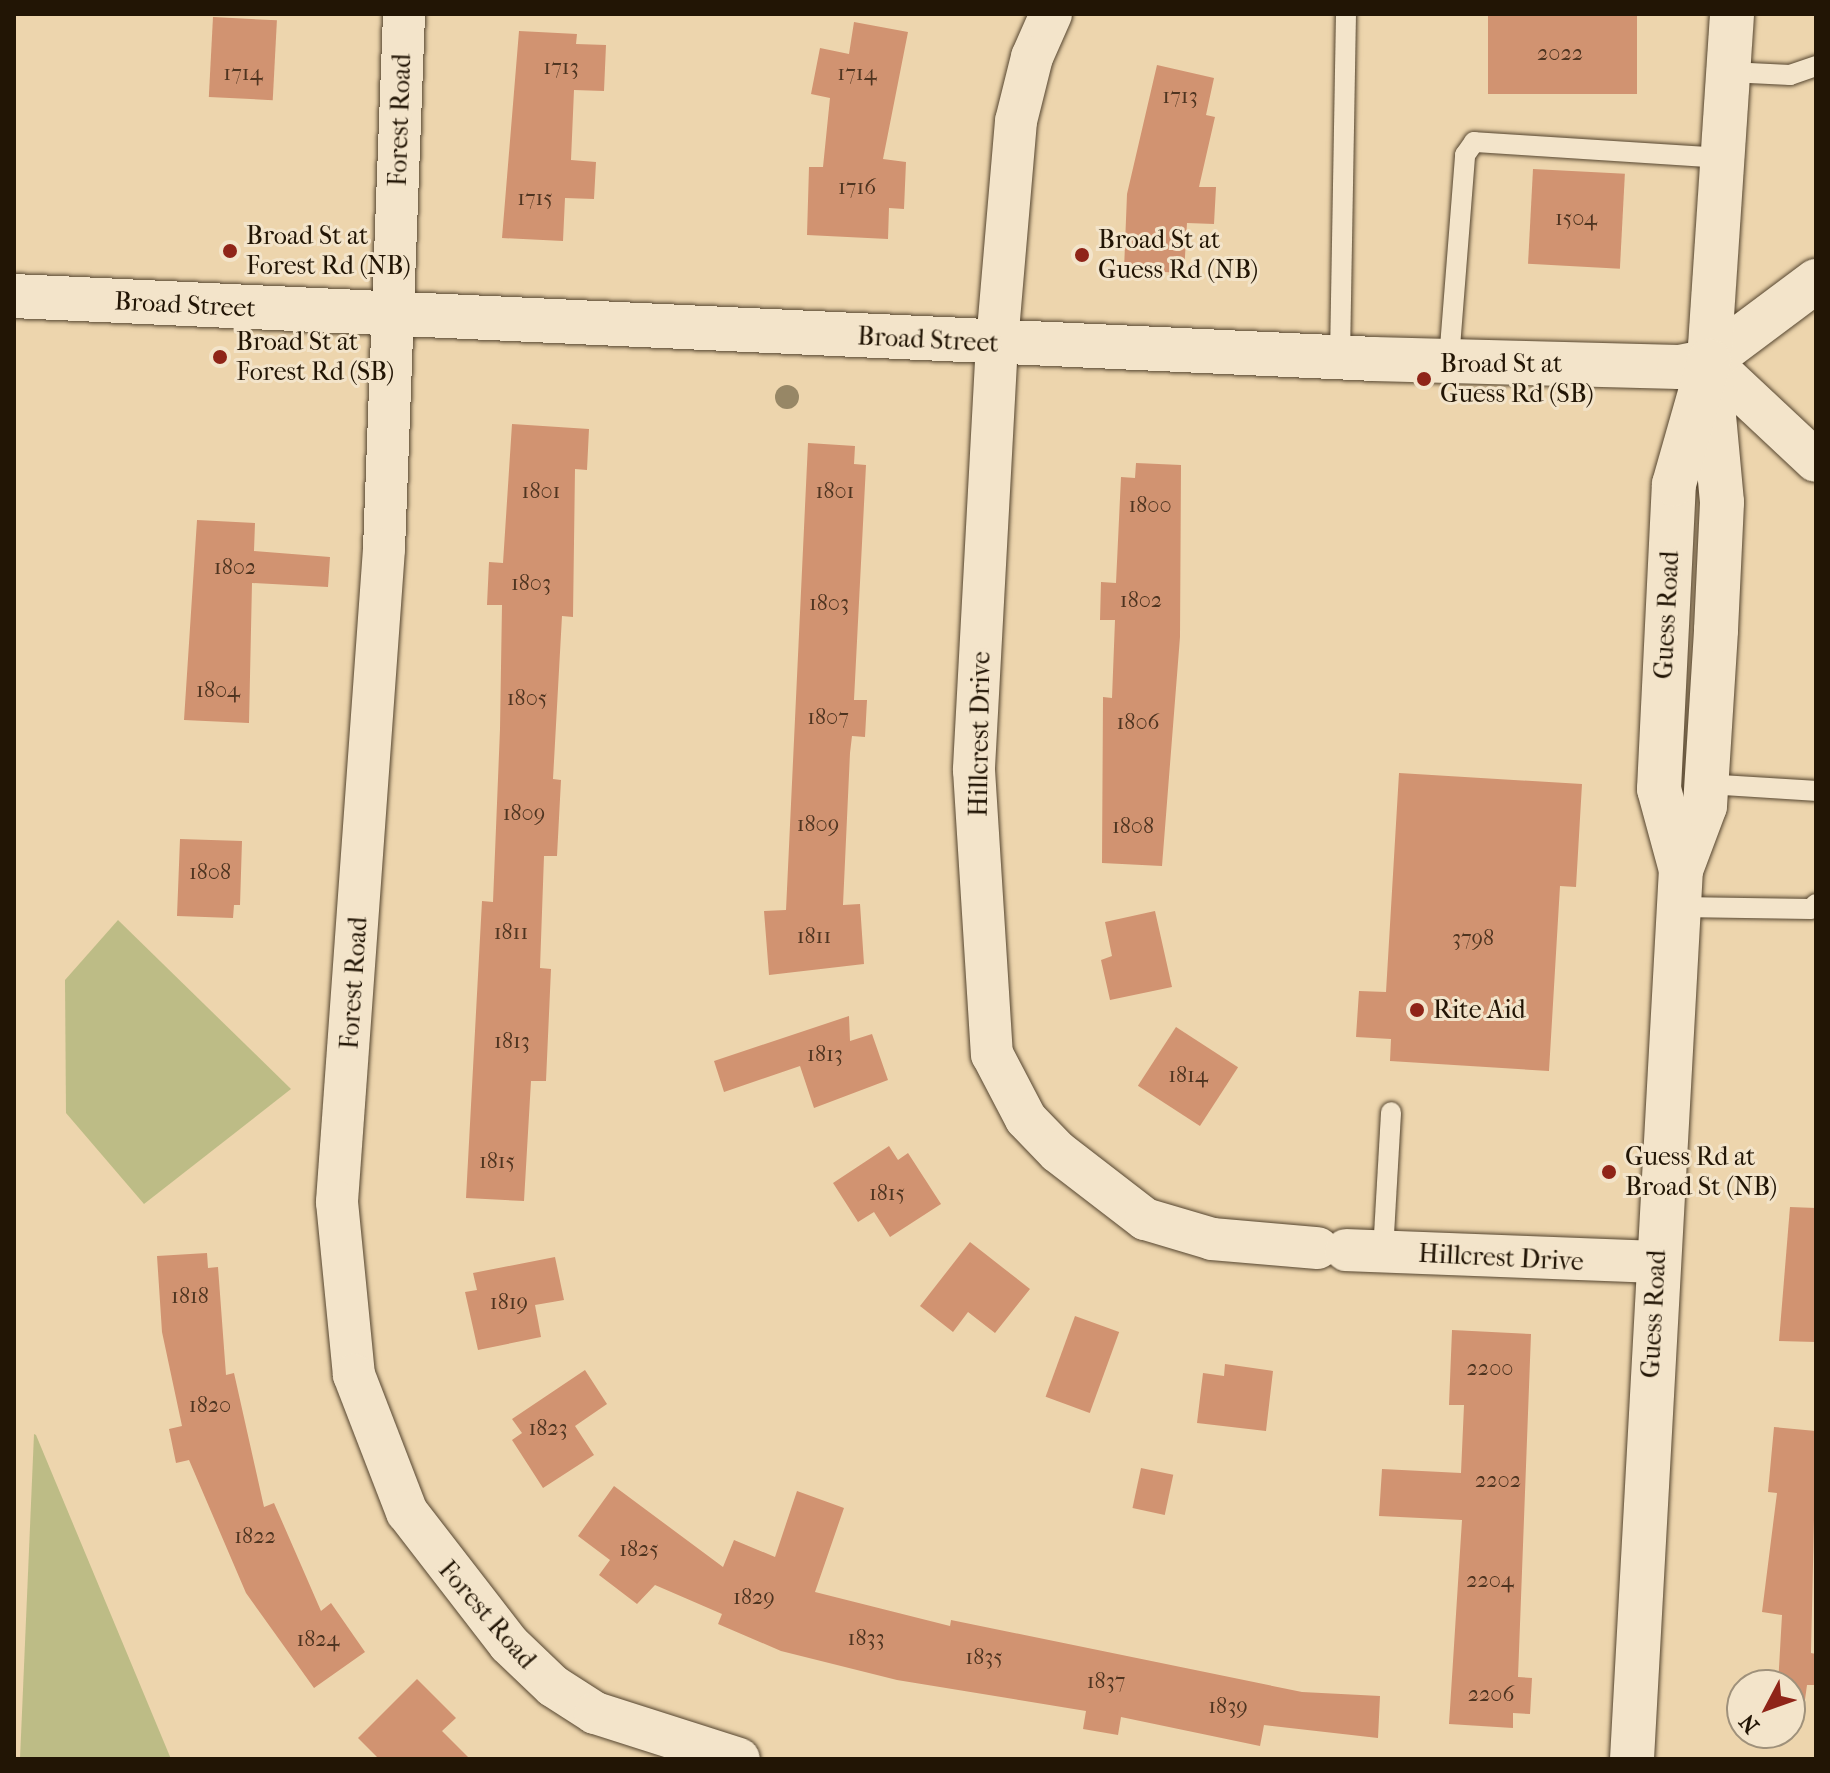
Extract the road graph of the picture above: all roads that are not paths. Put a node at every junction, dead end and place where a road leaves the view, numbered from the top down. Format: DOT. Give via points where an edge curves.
graph roads {
  1 [pos="404,14"];
  2 [pos="1051,14"];
  3 [pos="1346,14"];
  4 [pos="1732,14"];
  5 [pos="1816,66"];
  6 [pos="1729,72"];
  7 [pos="1724,158"];
  8 [pos="1816,281"];
  9 [pos="14,296"];
  10 [pos="394,316"];
  11 [pos="997,343"];
  12 [pos="1340,357"];
  13 [pos="1449,360"];
  14 [pos="1709,361"];
  15 [pos="1816,461"];
  16 [pos="1706,784"];
  17 [pos="1816,791"];
  18 [pos="1680,888"];
  19 [pos="1814,907"];
  20 [pos="1391,1112"];
  21 [pos="1349,1250"];
  22 [pos="1656,1262"];
  23 [pos="739,1759"];
  24 [pos="1632,1759"];
  1 -- 10 [label="street, Forest Road"];
  2 -- 11 [label="street, Hillcrest Drive" via="1032,57 1016,121"];
  3 -- 12 [label="lane"];
  4 -- 6 [label="main road, Guess Road"];
  5 -- 6 [label="lane" via="1790,75"];
  6 -- 7 [label="main road, Guess Road"];
  7 -- 13 [label="lane" via="1474,142 1465,155"];
  7 -- 14 [label="main road, Guess Road"];
  8 -- 14 [label="main road"];
  9 -- 10 [label="main road, Broad Street"];
  10 -- 11 [label="main road, Broad Street"];
  10 -- 23 [label="street, Forest Road" via="384,549 337,1202 354,1375 407,1512 509,1644 553,1686 595,1713"];
  11 -- 12 [label="main road, Broad Street"];
  11 -- 21 [label="street, Hillcrest Drive" via="974,770 992,1054 1026,1119 1058,1152 1145,1219 1212,1239"];
  12 -- 13 [label="main road, Broad Street"];
  13 -- 14 [label="main road, Broad Street" via="1643,367"];
  14 -- 15 [label="street"];
  14 -- 16 [label="main road, Guess Road" via="1722,502"];
  14 -- 18 [label="main road, Guess Road" via="1674,484 1672,516 1659,789"];
  16 -- 17 [label="lane"];
  16 -- 18 [label="main road, Guess Road" via="1705,806"];
  18 -- 19 [label="lane"];
  18 -- 22 [label="main road, Guess Road"];
  20 -- 21 [label="lane"];
  21 -- 22 [label="street, Hillcrest Drive"];
  22 -- 24 [label="main road, Guess Road"];
}
